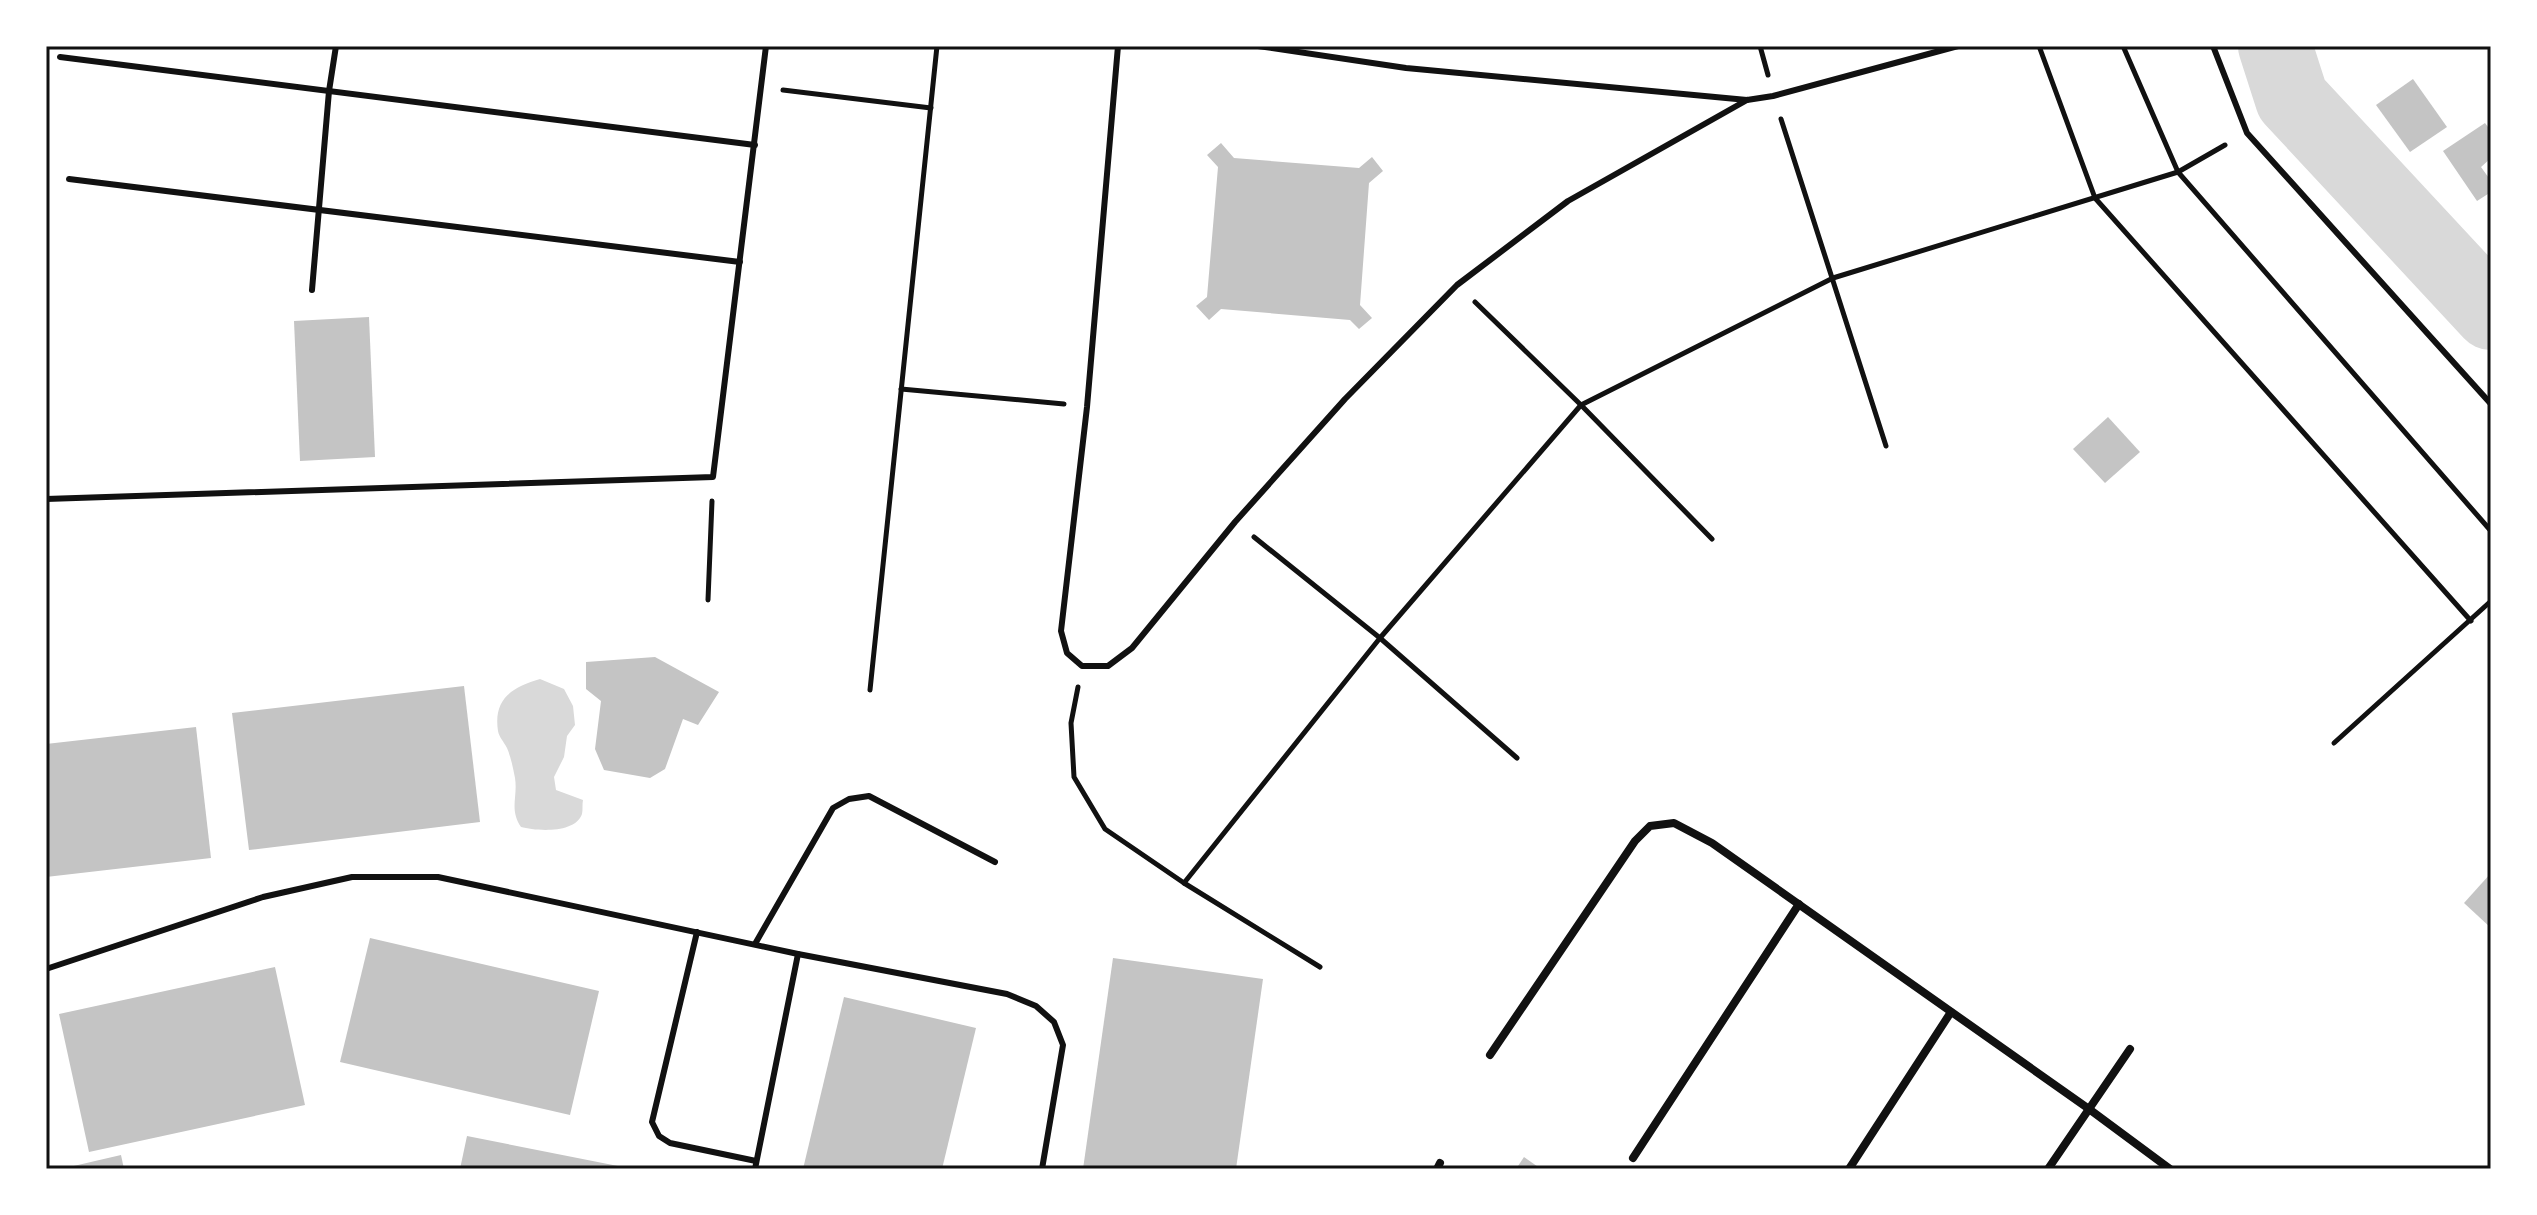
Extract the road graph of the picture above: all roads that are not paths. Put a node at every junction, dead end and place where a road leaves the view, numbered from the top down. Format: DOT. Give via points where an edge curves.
graph roads {
  1 [pos="336,46"];
  2 [pos="766,46"];
  3 [pos="1118,46"];
  4 [pos="1258,46"];
  5 [pos="1958,46"];
  6 [pos="2213,46"];
  7 [pos="60,57"];
  8 [pos="329,91"];
  9 [pos="1747,100"];
  10 [pos="755,145"];
  11 [pos="69,179"];
  12 [pos="319,210"];
  13 [pos="740,262"];
  14 [pos="312,290"];
  15 [pos="2491,404"];
  16 [pos="46,499"];
  17 [pos="995,862"];
  18 [pos="1799,904"];
  19 [pos="697,932"];
  20 [pos="755,944"];
  21 [pos="798,954"];
  22 [pos="46,969"];
  23 [pos="1951,1012"];
  24 [pos="2130,1049"];
  25 [pos="1490,1055"];
  26 [pos="2089,1109"];
  27 [pos="1633,1158"];
  28 [pos="756,1165"];
  29 [pos="1042,1169"];
  30 [pos="1849,1169"];
  31 [pos="2048,1169"];
  32 [pos="2170,1169"];
  1 -- 8 [label="lane"];
  2 -- 10 [label="lane"];
  3 -- 9 [label="lane" via="1087,407 1061,631 1067,653 1082,666 1108,666 1132,648 1345,399 1457,285 1568,201"];
  4 -- 9 [label="lane" via="1406,68"];
  5 -- 9 [label="lane"];
  6 -- 15 [label="lane" via="2247,133"];
  7 -- 8 [label="lane"];
  8 -- 10 [label="lane"];
  8 -- 12 [label="lane"];
  10 -- 13 [label="lane"];
  11 -- 12 [label="lane"];
  12 -- 13 [label="lane"];
  12 -- 14 [label="lane"];
  13 -- 16 [label="lane" via="713,477"];
  17 -- 20 [label="lane" via="869,796 849,799 833,808"];
  18 -- 23 [label="street"];
  18 -- 25 [label="street" via="1692,831 1674,823 1650,826"];
  18 -- 27 [label="street"];
  19 -- 20 [label="lane"];
  19 -- 22 [label="lane" via="438,877 352,877 263,897"];
  19 -- 28 [label="lane" via="652,1122 670,1143"];
  20 -- 21 [label="lane"];
  21 -- 28 [label="lane"];
  21 -- 29 [label="lane" via="1007,994 1036,1006 1054,1022 1063,1045"];
  23 -- 26 [label="street"];
  23 -- 30 [label="street"];
  24 -- 26 [label="street"];
  26 -- 31 [label="street"];
  26 -- 32 [label="street"];
}
